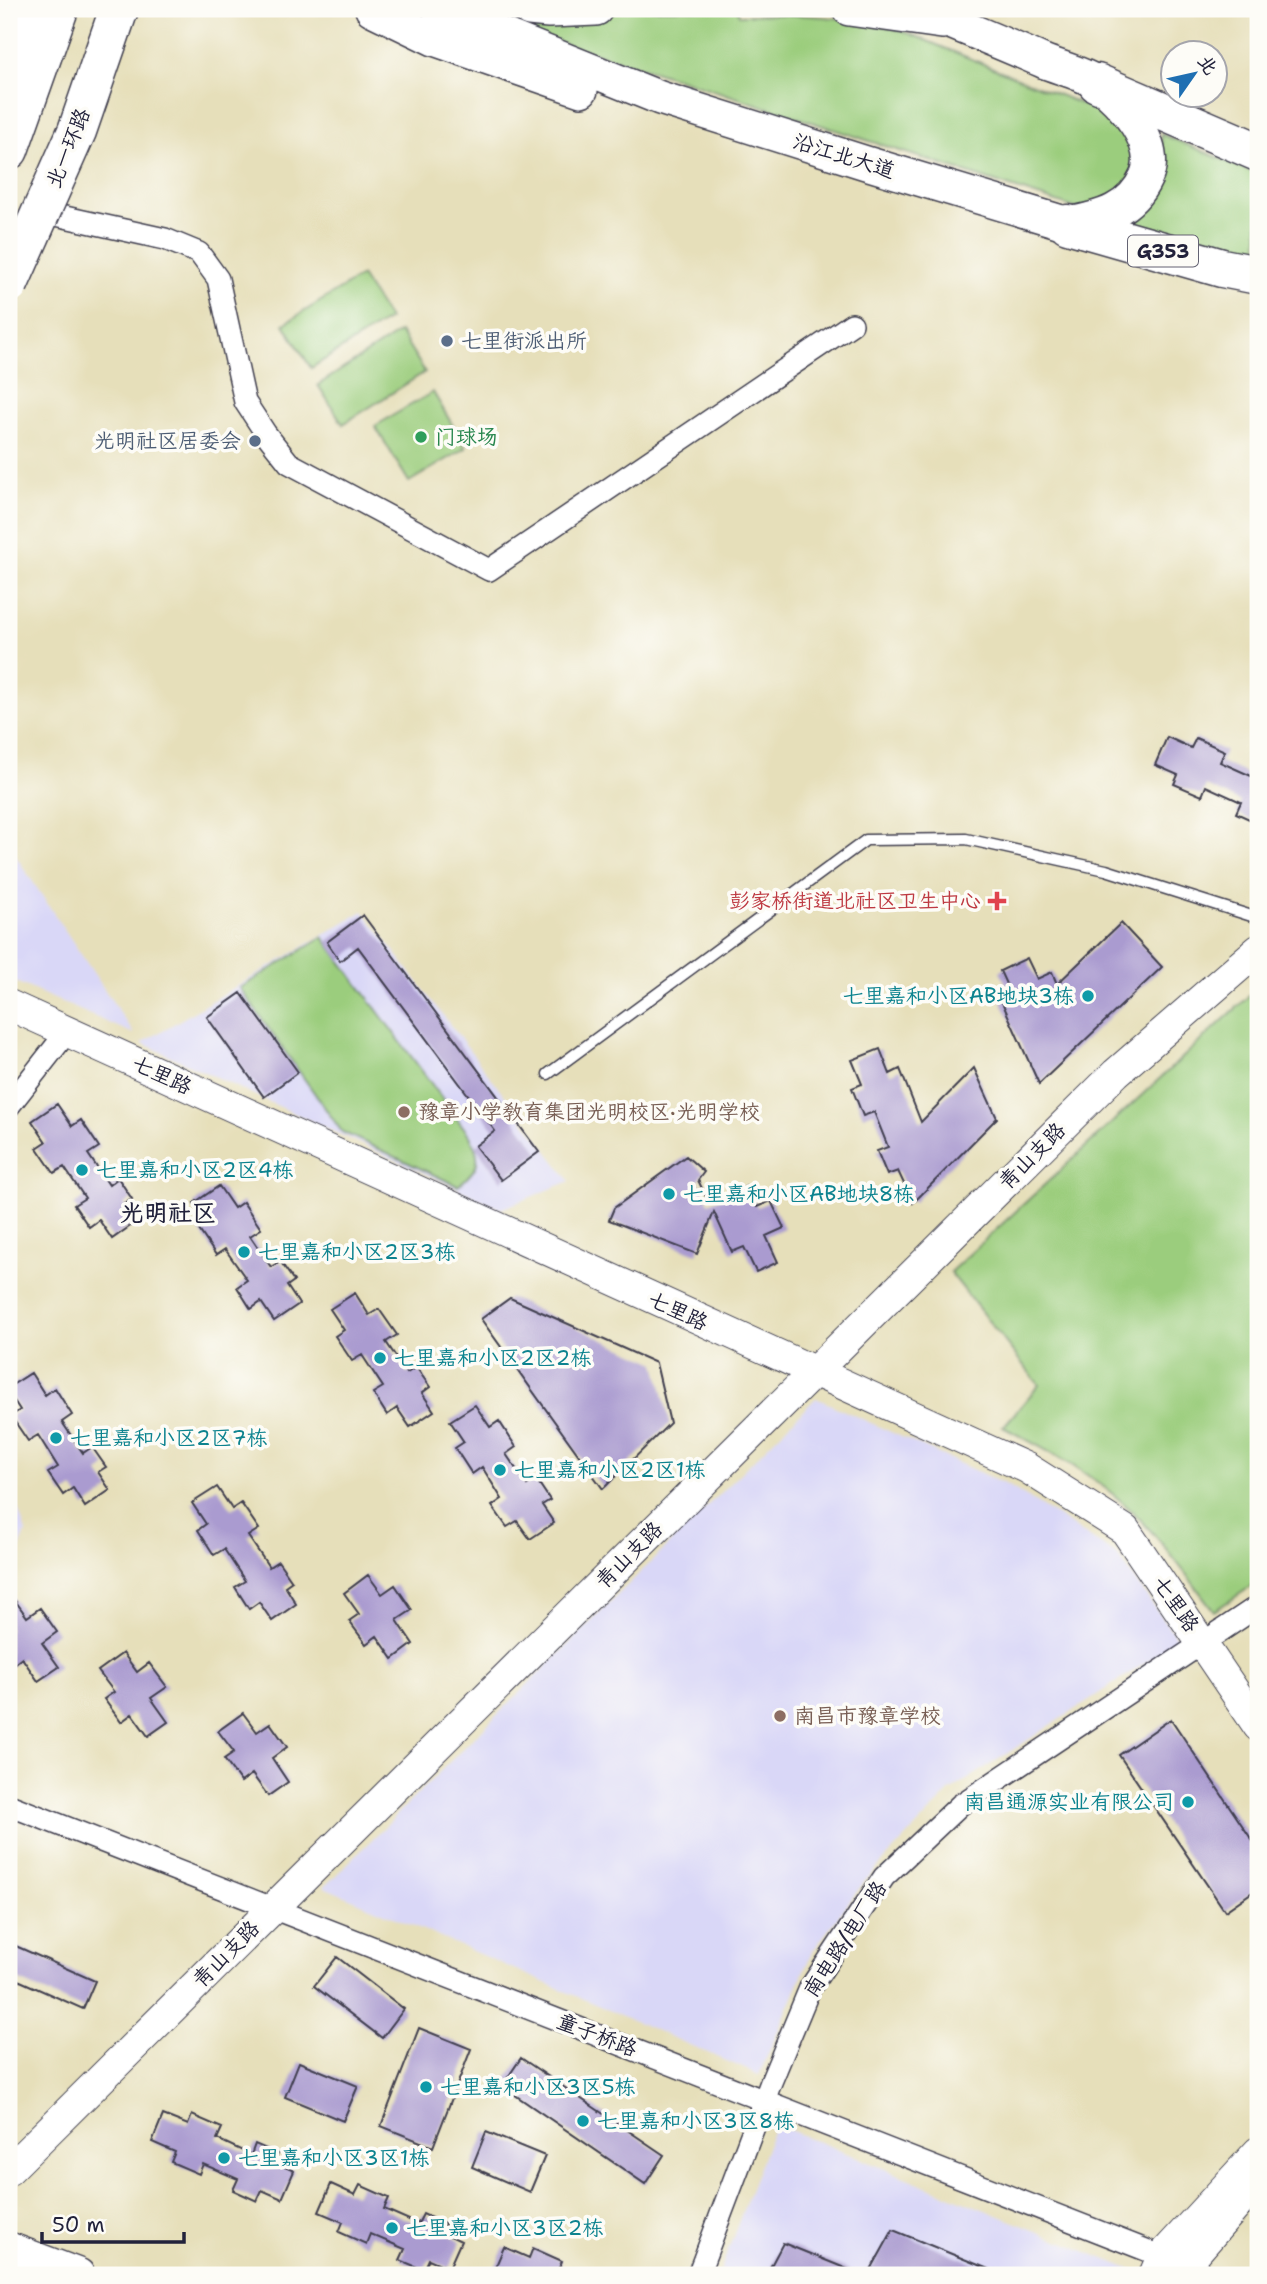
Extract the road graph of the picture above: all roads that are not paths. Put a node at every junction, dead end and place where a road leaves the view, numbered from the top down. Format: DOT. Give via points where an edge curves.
graph roads {
  1 [pos="37,9"];
  2 [pos="59,9"];
  3 [pos="109,9"];
  4 [pos="119,9"];
  5 [pos="372,9"];
  6 [pos="439,9"];
  7 [pos="529,9"];
  8 [pos="596,9"];
  9 [pos="849,9"];
  10 [pos="919,9"];
  11 [pos="955,24"];
  12 [pos="9,80"];
  13 [pos="1097,83"];
  14 [pos="9,150"];
  15 [pos="1258,152"];
  16 [pos="866,163"];
  17 [pos="31,210"];
  18 [pos="1068,224"];
  19 [pos="9,260"];
  20 [pos="1258,275"];
  21 [pos="9,284"];
  22 [pos="852,324"];
  23 [pos="1258,918"];
  24 [pos="1258,950"];
  25 [pos="9,1005"];
  26 [pos="67,1032"];
  27 [pos="548,1074"];
  28 [pos="9,1106"];
  29 [pos="813,1372"];
  30 [pos="1258,1606"];
  31 [pos="1204,1644"];
  32 [pos="1258,1726"];
  33 [pos="9,1805"];
  34 [pos="272,1908"];
  35 [pos="764,2101"];
  36 [pos="1258,2152"];
  37 [pos="9,2170"];
  38 [pos="1258,2181"];
  39 [pos="9,2249"];
  40 [pos="1170,2268"];
  41 [pos="9,2272"];
  42 [pos="18,2275"];
  43 [pos="78,2275"];
  44 [pos="698,2275"];
  1 -- 12 [label="main road"];
  2 -- 14 [label="highway"];
  3 -- 17 [label="main road"];
  4 -- 21 [label="highway, 北一环路, bridge" via="77,131"];
  5 -- 16 [label="main road" via="434,39 668,120"];
  6 -- 16 [label="main road, 沿江北大道" via="660,98"];
  7 -- 8 [label="main road"];
  9 -- 11 [label="main road"];
  10 -- 11 [label="main road"];
  11 -- 13 [label="main road"];
  13 -- 15 [label="highway"];
  13 -- 18 [label="main road" via="1141,129 1149,173 1138,194 1120,209"];
  16 -- 18 [label="main road, 沿江北大道"];
  17 -- 19 [label="main road"];
  17 -- 22 [label="street" via="165,239 200,253 218,279 245,402 289,463 489,570"];
  18 -- 20 [label="highway, 沿江北大道 / G353"];
  23 -- 27 [label="lane" via="1106,870 966,839 866,840"];
  24 -- 29 [label="street, 青山支路" via="1116,1073"];
  25 -- 26 [label="street, 七里路"];
  26 -- 28 [label="street"];
  26 -- 29 [label="street, 七里路"];
  29 -- 31 [label="street, 七里路" via="1027,1468 1125,1530"];
  29 -- 34 [label="street, 青山支路"];
  30 -- 31 [label="street, 南电路/电厂路"];
  31 -- 32 [label="street, 七里路"];
  31 -- 35 [label="street, 南电路/电厂路" via="960,1805 884,1877 810,1988"];
  33 -- 34 [label="street, 童子桥路"];
  34 -- 35 [label="street, 童子桥路"];
  34 -- 37 [label="street, 青山支路"];
  35 -- 40 [label="street, 童子桥路"];
  35 -- 44 [label="street, 南电路/电厂路"];
  36 -- 40 [label="street"];
  38 -- 40 [label="street"];
  39 -- 43 [label="main road"];
  41 -- 42 [label="main road"];
}
